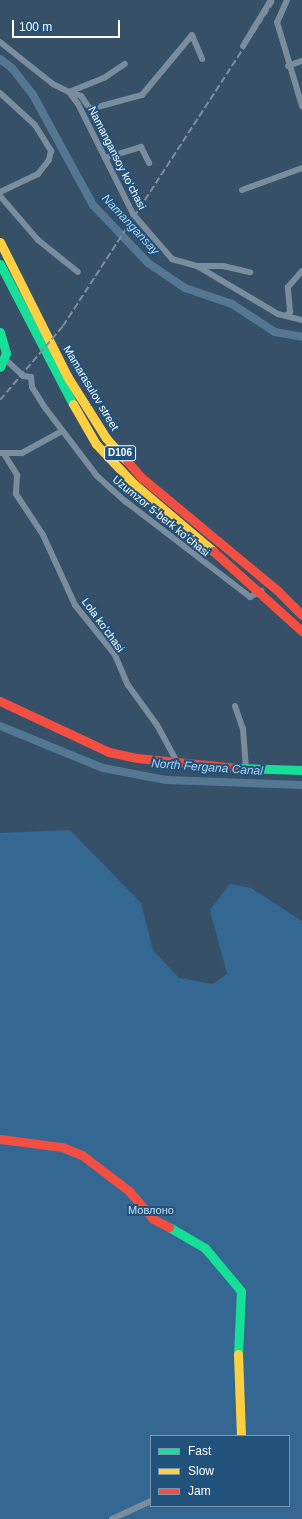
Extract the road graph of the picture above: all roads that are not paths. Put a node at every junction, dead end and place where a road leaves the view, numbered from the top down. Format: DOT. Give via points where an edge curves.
graph roads {
  1 [pos="271,0"];
  2 [pos="287,0"];
  3 [pos="0,42"];
  4 [pos="243,46"];
  5 [pos="202,59"];
  6 [pos="302,61"];
  7 [pos="125,64"];
  8 [pos="288,66"];
  9 [pos="68,92"];
  10 [pos="0,93"];
  11 [pos="302,106"];
  12 [pos="105,158"];
  13 [pos="149,164"];
  14 [pos="302,168"];
  15 [pos="242,190"];
  16 [pos="0,192"];
  17 [pos="0,196"];
  18 [pos="0,242"];
  19 [pos="0,264"];
  20 [pos="197,266"];
  21 [pos="302,271"];
  22 [pos="78,272"];
  23 [pos="250,272"];
  24 [pos="286,316"];
  25 [pos="302,320"];
  26 [pos="0,332"];
  27 [pos="2,362"];
  28 [pos="62,430"];
  29 [pos="2,454"];
  30 [pos="260,591"];
  31 [pos="302,615"];
  32 [pos="302,631"];
  33 [pos="0,701"];
  34 [pos="235,706"];
  35 [pos="178,762"];
  36 [pos="246,769"];
  37 [pos="302,770"];
  38 [pos="0,1139"];
  39 [pos="241,1435"];
  40 [pos="150,1500"];
  41 [pos="112,1519"];
  1 -- 4 [label="street"];
  2 -- 8 [label="street" via="276,22"];
  3 -- 9 [label="street, Namangansoy koʻchasi" via="53,84"];
  5 -- 9 [label="street" via="192,35 142,95 90,109 81,96"];
  6 -- 8 [label="street"];
  7 -- 9 [label="street" via="104,78"];
  8 -- 11 [label="street"];
  9 -- 12 [label="street, Namangansoy koʻchasi" via="78,104"];
  10 -- 16 [label="street" via="35,125 50,151 49,160 38,174"];
  12 -- 13 [label="street" via="141,147"];
  12 -- 20 [label="street, Namangansoy koʻchasi" via="142,227 172,259"];
  14 -- 15 [label="street"];
  17 -- 22 [label="street" via="38,240"];
  18 -- 31 [label="main road, Mamarasulov street / D106" via="67,376 106,438 142,478 278,591"];
  19 -- 30 [label="main road, Mamarasulov street / D106" via="58,379 96,444 134,484"];
  20 -- 23 [label="street" via="223,266"];
  20 -- 24 [label="street, Namangansoy koʻchasi"];
  21 -- 24 [label="street" via="288,287 290,312"];
  24 -- 25 [label="street, Namangansoy koʻchasi"];
  26 -- 27 [label="main road" via="5,346"];
  27 -- 28 [label="street" via="30,377 32,387"];
  28 -- 29 [label="street" via="22,453"];
  28 -- 30 [label="street, Uzumzor 5-berk koʻchasi" via="97,476 125,501 250,597"];
  29 -- 35 [label="street, Lola koʻchasi" via="17,475 16,494 44,535 75,605 115,655 128,685 157,725"];
  30 -- 32 [label="main road, Mamarasulov street / D106"];
  33 -- 35 [label="main road" via="109,752"];
  34 -- 36 [label="street" via="243,729"];
  35 -- 36 [label="main road"];
  36 -- 37 [label="main road"];
  38 -- 39 [label="main road" via="62,1147 82,1155 129,1191 153,1219 188,1235 205,1248 234,1279 241,1291 238,1354"];
  40 -- 41 [label="street"];
}
